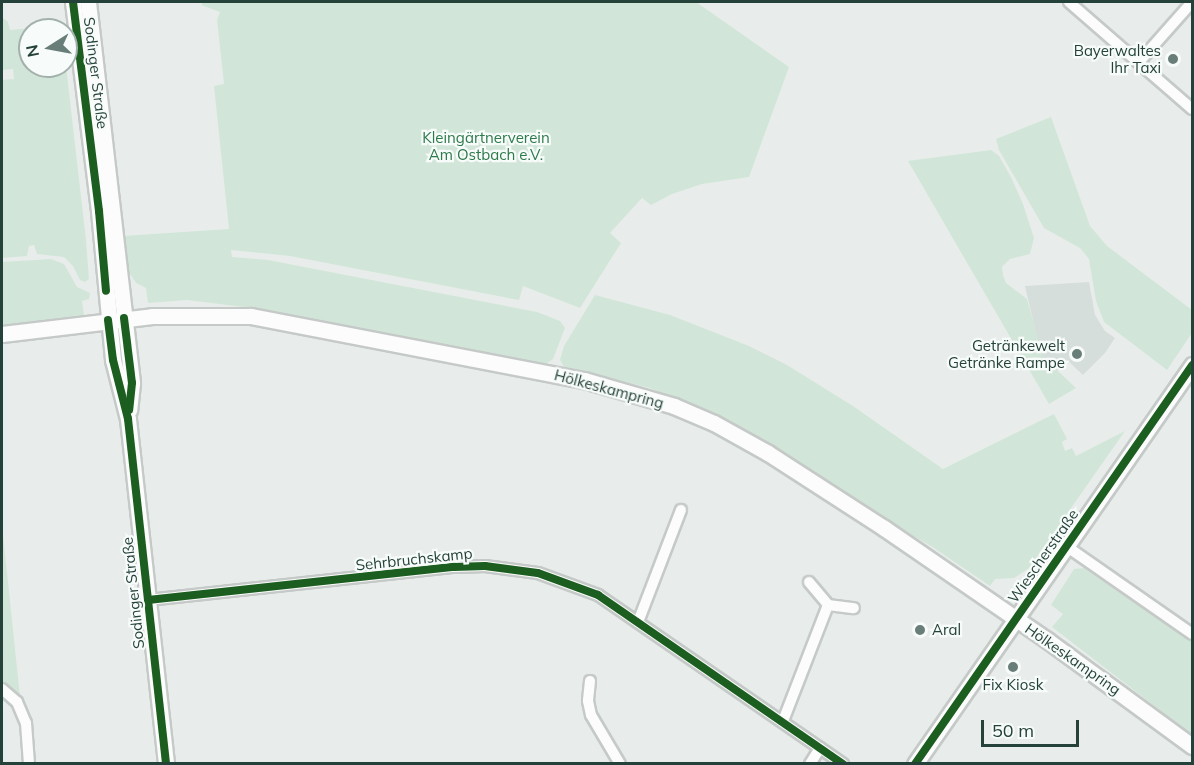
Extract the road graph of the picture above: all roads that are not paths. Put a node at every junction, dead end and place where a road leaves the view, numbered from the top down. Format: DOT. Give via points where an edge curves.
graph roads {
  1 [pos="73,2"];
  2 [pos="88,2"];
  3 [pos="1069,2"];
  4 [pos="1192,2"];
  5 [pos="1139,62"];
  6 [pos="1192,110"];
  7 [pos="124,318"];
  8 [pos="108,320"];
  9 [pos="2,334"];
  10 [pos="1192,364"];
  11 [pos="128,419"];
  12 [pos="681,510"];
  13 [pos="1066,546"];
  14 [pos="809,582"];
  15 [pos="148,600"];
  16 [pos="828,605"];
  17 [pos="854,608"];
  18 [pos="1016,619"];
  19 [pos="638,622"];
  20 [pos="1192,634"];
  21 [pos="590,681"];
  22 [pos="2,689"];
  23 [pos="783,721"];
  24 [pos="1192,746"];
  25 [pos="820,748"];
  26 [pos="29,764"];
  27 [pos="166,764"];
  28 [pos="620,764"];
  29 [pos="810,764"];
  30 [pos="843,764"];
  31 [pos="915,764"];
  1 -- 8 [label="main road, Sodinger Straße"];
  2 -- 7 [label="main road, Sodinger Straße"];
  3 -- 5 [label="street"];
  4 -- 5 [label="street"];
  5 -- 6 [label="street"];
  7 -- 8 [label="main road, Hölkeskampring"];
  7 -- 11 [label="main road, Sodinger Straße" via="132,383"];
  7 -- 18 [label="main road, Hölkeskampring" via="251,316 553,373 630,392 714,423 768,453"];
  8 -- 9 [label="main road, Hölkeskampring"];
  8 -- 11 [label="main road, Sodinger Straße" via="115,371"];
  10 -- 13 [label="main road, Wiescherstraße"];
  11 -- 15 [label="main road, Sodinger Straße"];
  12 -- 19 [label="street"];
  13 -- 18 [label="main road, Wiescherstraße"];
  13 -- 20 [label="street"];
  14 -- 16 [label="street"];
  15 -- 19 [label="street, Sehrbruchskamp" via="484,566 565,581 598,595"];
  15 -- 27 [label="main road, Sodinger Straße"];
  16 -- 17 [label="street"];
  16 -- 23 [label="street"];
  18 -- 24 [label="main road, Hölkeskampring"];
  18 -- 31 [label="main road, Wiescherstraße"];
  19 -- 23 [label="street, Sehrbruchskamp"];
  21 -- 28 [label="street" via="591,715"];
  22 -- 26 [label="street" via="16,702 26,723"];
  23 -- 25 [label="street, Sehrbruchskamp"];
  25 -- 29 [label="street"];
  25 -- 30 [label="street, Sehrbruchskamp"];
}
